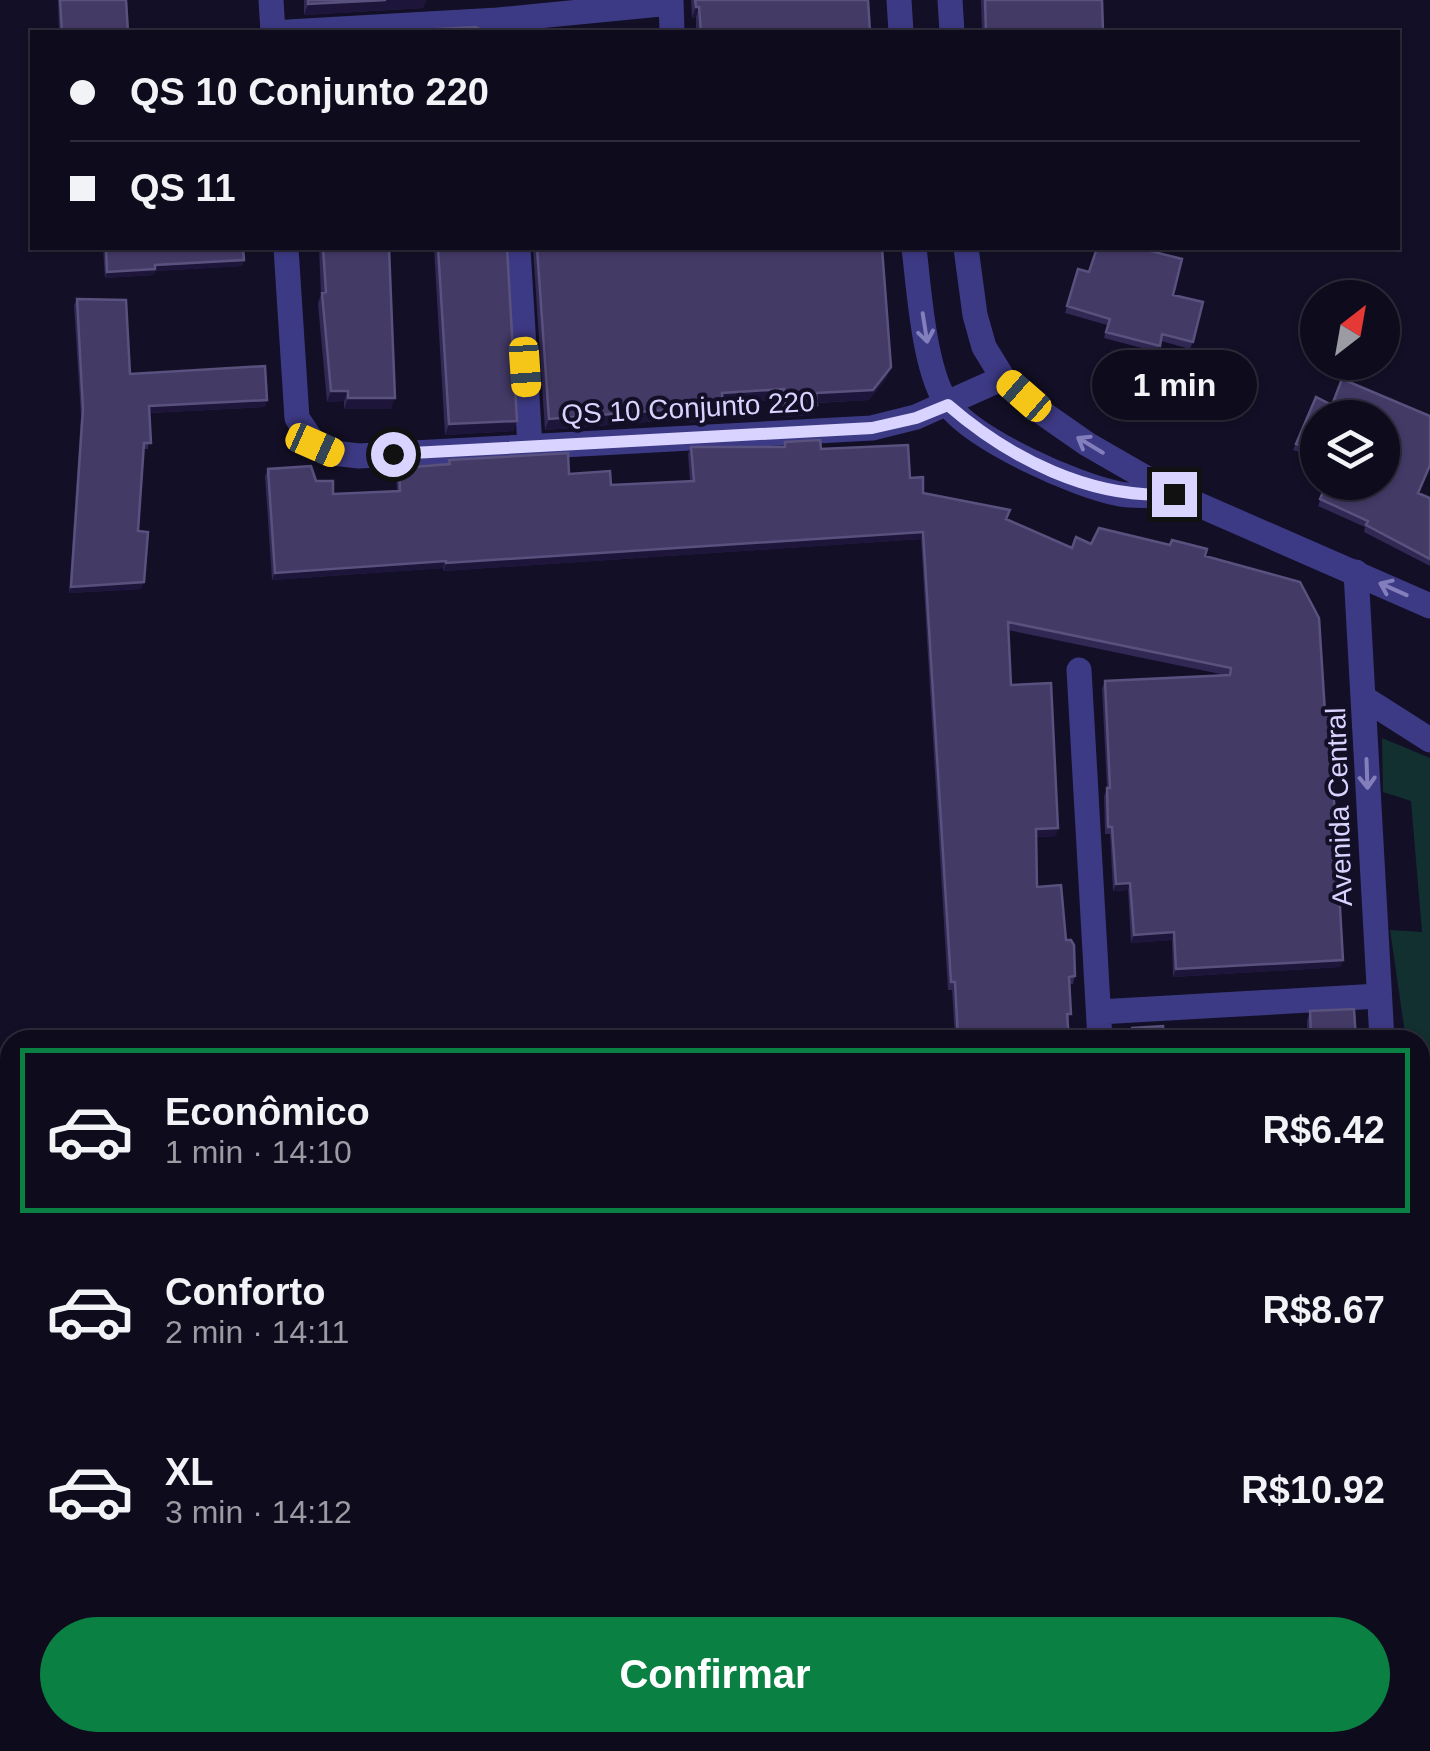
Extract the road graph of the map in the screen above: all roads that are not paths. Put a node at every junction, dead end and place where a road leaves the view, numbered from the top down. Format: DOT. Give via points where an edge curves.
graph roads {
  1 [pos="271,0"];
  2 [pos="899,0"];
  3 [pos="950,0"];
  4 [pos="671,2"];
  5 [pos="499,26"];
  6 [pos="272,30"];
  7 [pos="358,30"];
  8 [pos="672,30"];
  9 [pos="901,30"];
  10 [pos="952,30"];
  11 [pos="286,250"];
  12 [pos="518,250"];
  13 [pos="914,250"];
  14 [pos="966,250"];
  15 [pos="1003,378"];
  16 [pos="948,405"];
  17 [pos="530,447"];
  18 [pos="1174,494"];
  19 [pos="1356,572"];
  20 [pos="1430,606"];
  21 [pos="1080,670"];
  22 [pos="1364,698"];
  23 [pos="1430,740"];
  24 [pos="1379,996"];
  25 [pos="1099,1012"];
  26 [pos="1100,1030"];
  27 [pos="1381,1030"];
  1 -- 6 [label="street"];
  2 -- 9 [label="street"];
  3 -- 10 [label="street"];
  4 -- 5 [label="street"];
  4 -- 8 [label="street"];
  5 -- 7 [label="street"];
  11 -- 17 [label="street, QS 10 Conjunto 220" via="297,418 315,445 359,456"];
  12 -- 17 [label="street"];
  13 -- 16 [label="street, one-way" via="927,342"];
  14 -- 15 [label="street" via="984,347"];
  15 -- 16 [label="street, QS 10 Conjunto 220"];
  18 -- 15 [label="street, one-way" via="1087,444"];
  16 -- 17 [label="street, QS 10 Conjunto 220" via="872,428"];
  16 -- 18 [label="street" via="997,444 1077,480 1119,494"];
  18 -- 19 [label="street"];
  20 -- 19 [label="street, one-way"];
  19 -- 22 [label="street, Avenida Central"];
  21 -- 25 [label="street"];
  22 -- 23 [label="street"];
  22 -- 24 [label="street, Avenida Central, one-way"];
  24 -- 25 [label="street"];
  24 -- 27 [label="street, Avenida Central"];
  25 -- 26 [label="street"];
}
